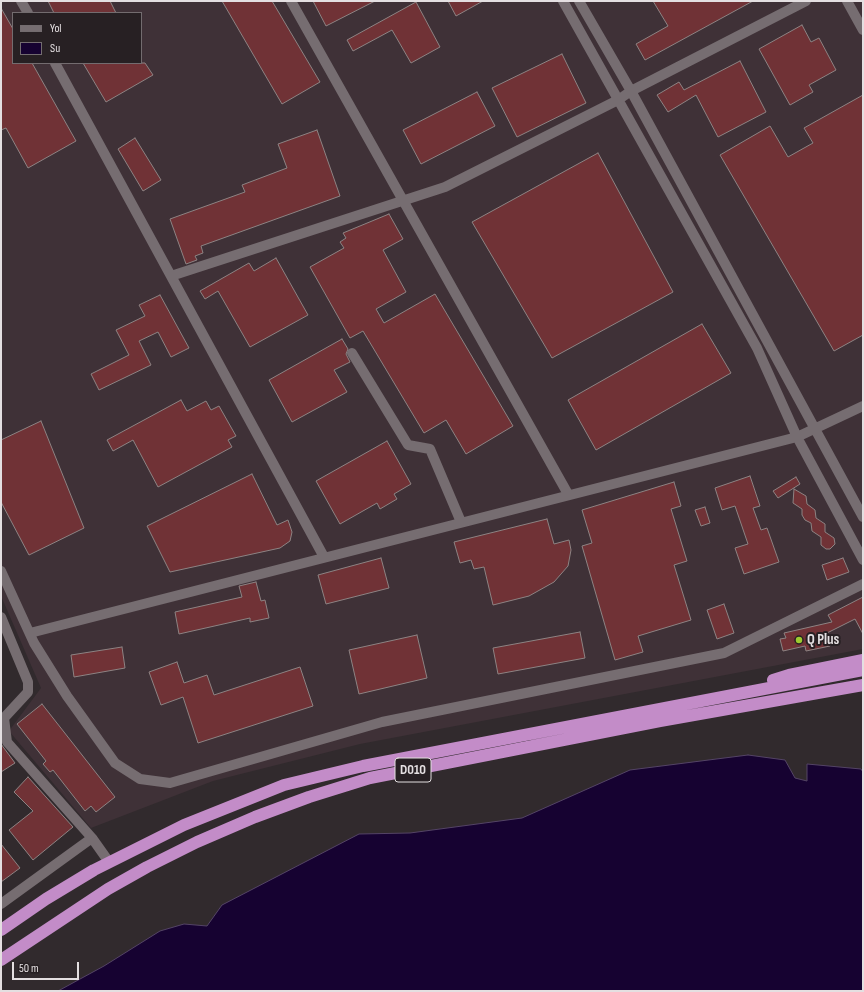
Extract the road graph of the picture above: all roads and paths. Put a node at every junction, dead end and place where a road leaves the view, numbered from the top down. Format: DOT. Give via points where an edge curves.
graph roads {
  1 [pos="21,1"];
  2 [pos="292,1"];
  3 [pos="563,1"];
  4 [pos="579,1"];
  5 [pos="806,1"];
  6 [pos="847,1"];
  7 [pos="27,12"];
  8 [pos="863,30"];
  9 [pos="56,64"];
  10 [pos="631,91"];
  11 [pos="618,100"];
  12 [pos="404,200"];
  13 [pos="171,276"];
  14 [pos="352,353"];
  15 [pos="863,406"];
  16 [pos="814,429"];
  17 [pos="797,437"];
  18 [pos="568,494"];
  19 [pos="863,517"];
  20 [pos="461,522"];
  21 [pos="324,557"];
  22 [pos="863,560"];
  23 [pos="1,571"];
  24 [pos="863,584"];
  25 [pos="1,617"];
  26 [pos="30,633"];
  27 [pos="863,660"];
  28 [pos="863,670"];
  29 [pos="863,685"];
  30 [pos="726,696"];
  31 [pos="92,838"];
  32 [pos="109,862"];
  33 [pos="1,904"];
  34 [pos="1,930"];
  35 [pos="1,960"];
  1 -- 7 [label="street"];
  2 -- 12 [label="street"];
  3 -- 11 [label="street"];
  4 -- 10 [label="street"];
  5 -- 10 [label="street"];
  6 -- 8 [label="street"];
  9 -- 13 [label="street"];
  10 -- 11 [label="street"];
  10 -- 16 [label="street"];
  11 -- 12 [label="street" via="445,187"];
  11 -- 17 [label="street" via="757,348"];
  12 -- 13 [label="street"];
  12 -- 18 [label="street"];
  13 -- 21 [label="street"];
  14 -- 20 [label="street" via="408,444 430,449"];
  15 -- 16 [label="street"];
  16 -- 17 [label="street"];
  16 -- 19 [label="street"];
  17 -- 18 [label="street"];
  17 -- 22 [label="street"];
  18 -- 20 [label="street"];
  20 -- 21 [label="street"];
  21 -- 26 [label="street"];
  23 -- 26 [label="street"];
  24 -- 26 [label="street" via="724,653 382,722 170,783 140,779 115,763 68,696"];
  25 -- 31 [label="street" via="28,682 28,692 4,718 7,742"];
  27 -- 30 [label="highway" via="789,675"];
  28 -- 30 [label="highway, D010"];
  29 -- 35 [label="highway, D010" via="660,721 378,777 309,797 196,842 147,867 108,889"];
  30 -- 32 [label="highway, D010" via="362,766 284,786 184,825"];
  31 -- 32 [label="street"];
  31 -- 33 [label="street"];
  32 -- 34 [label="highway, D010" via="46,899"];
}
